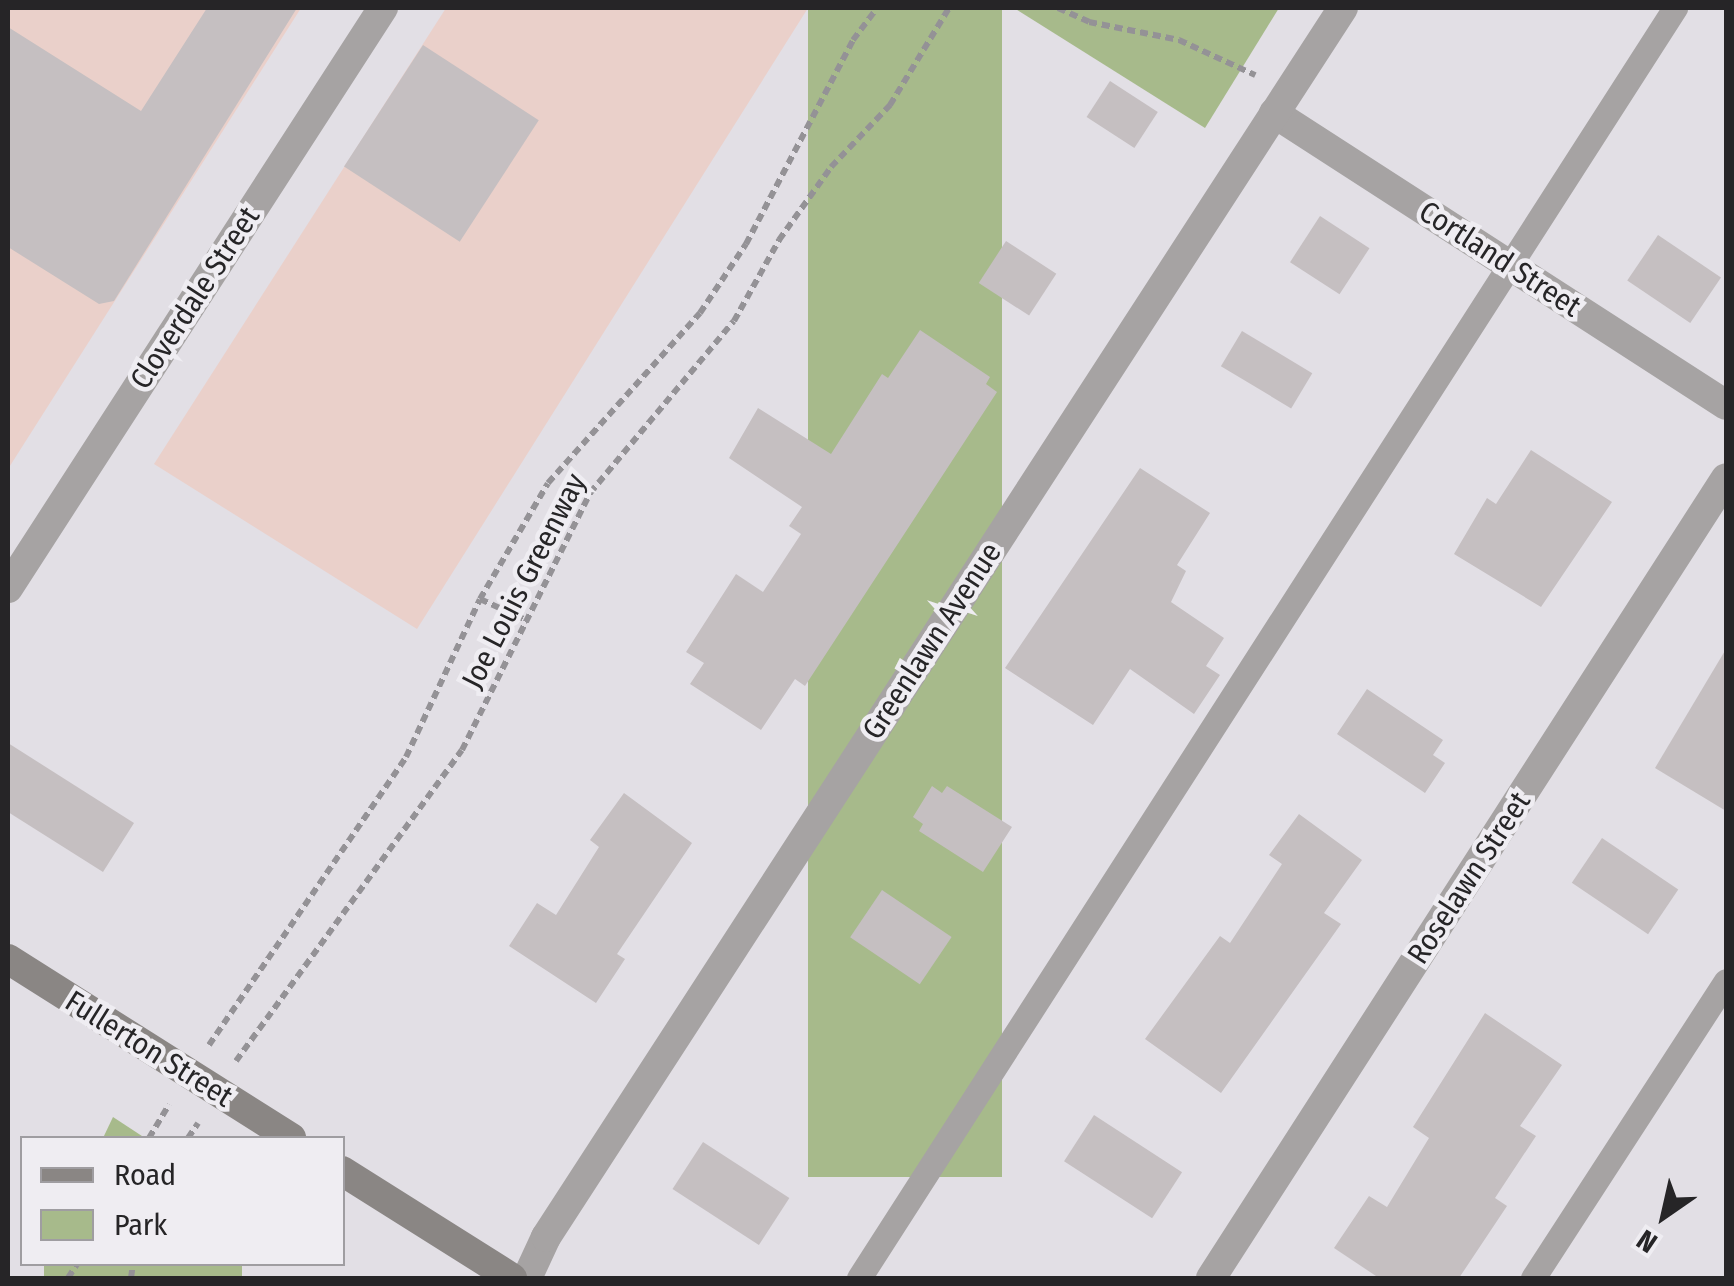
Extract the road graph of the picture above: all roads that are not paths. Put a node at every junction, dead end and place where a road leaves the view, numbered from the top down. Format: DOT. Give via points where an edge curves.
graph roads {
  1 [pos="384,8"];
  2 [pos="1343,8"];
  3 [pos="1676,8"];
  4 [pos="1274,113"];
  5 [pos="1509,265"];
  6 [pos="1726,405"];
  7 [pos="1726,478"];
  8 [pos="8,588"];
  9 [pos="8,959"];
  10 [pos="1726,981"];
  11 [pos="288,1136"];
  12 [pos="345,1173"];
  13 [pos="512,1278"];
  14 [pos="527,1278"];
  15 [pos="859,1278"];
  16 [pos="1211,1278"];
  17 [pos="1533,1278"];
  1 -- 8 [label="street, Cloverdale Street"];
  2 -- 4 [label="street, Greenlawn Avenue"];
  3 -- 5 [label="lane"];
  4 -- 5 [label="street, Cortland Street"];
  4 -- 14 [label="street, Greenlawn Avenue" via="546,1237"];
  5 -- 6 [label="street, Cortland Street"];
  5 -- 15 [label="lane"];
  7 -- 16 [label="street, Roselawn Street"];
  9 -- 11 [label="street, Fullerton Street"];
  10 -- 17 [label="lane"];
  12 -- 13 [label="street"];
}
